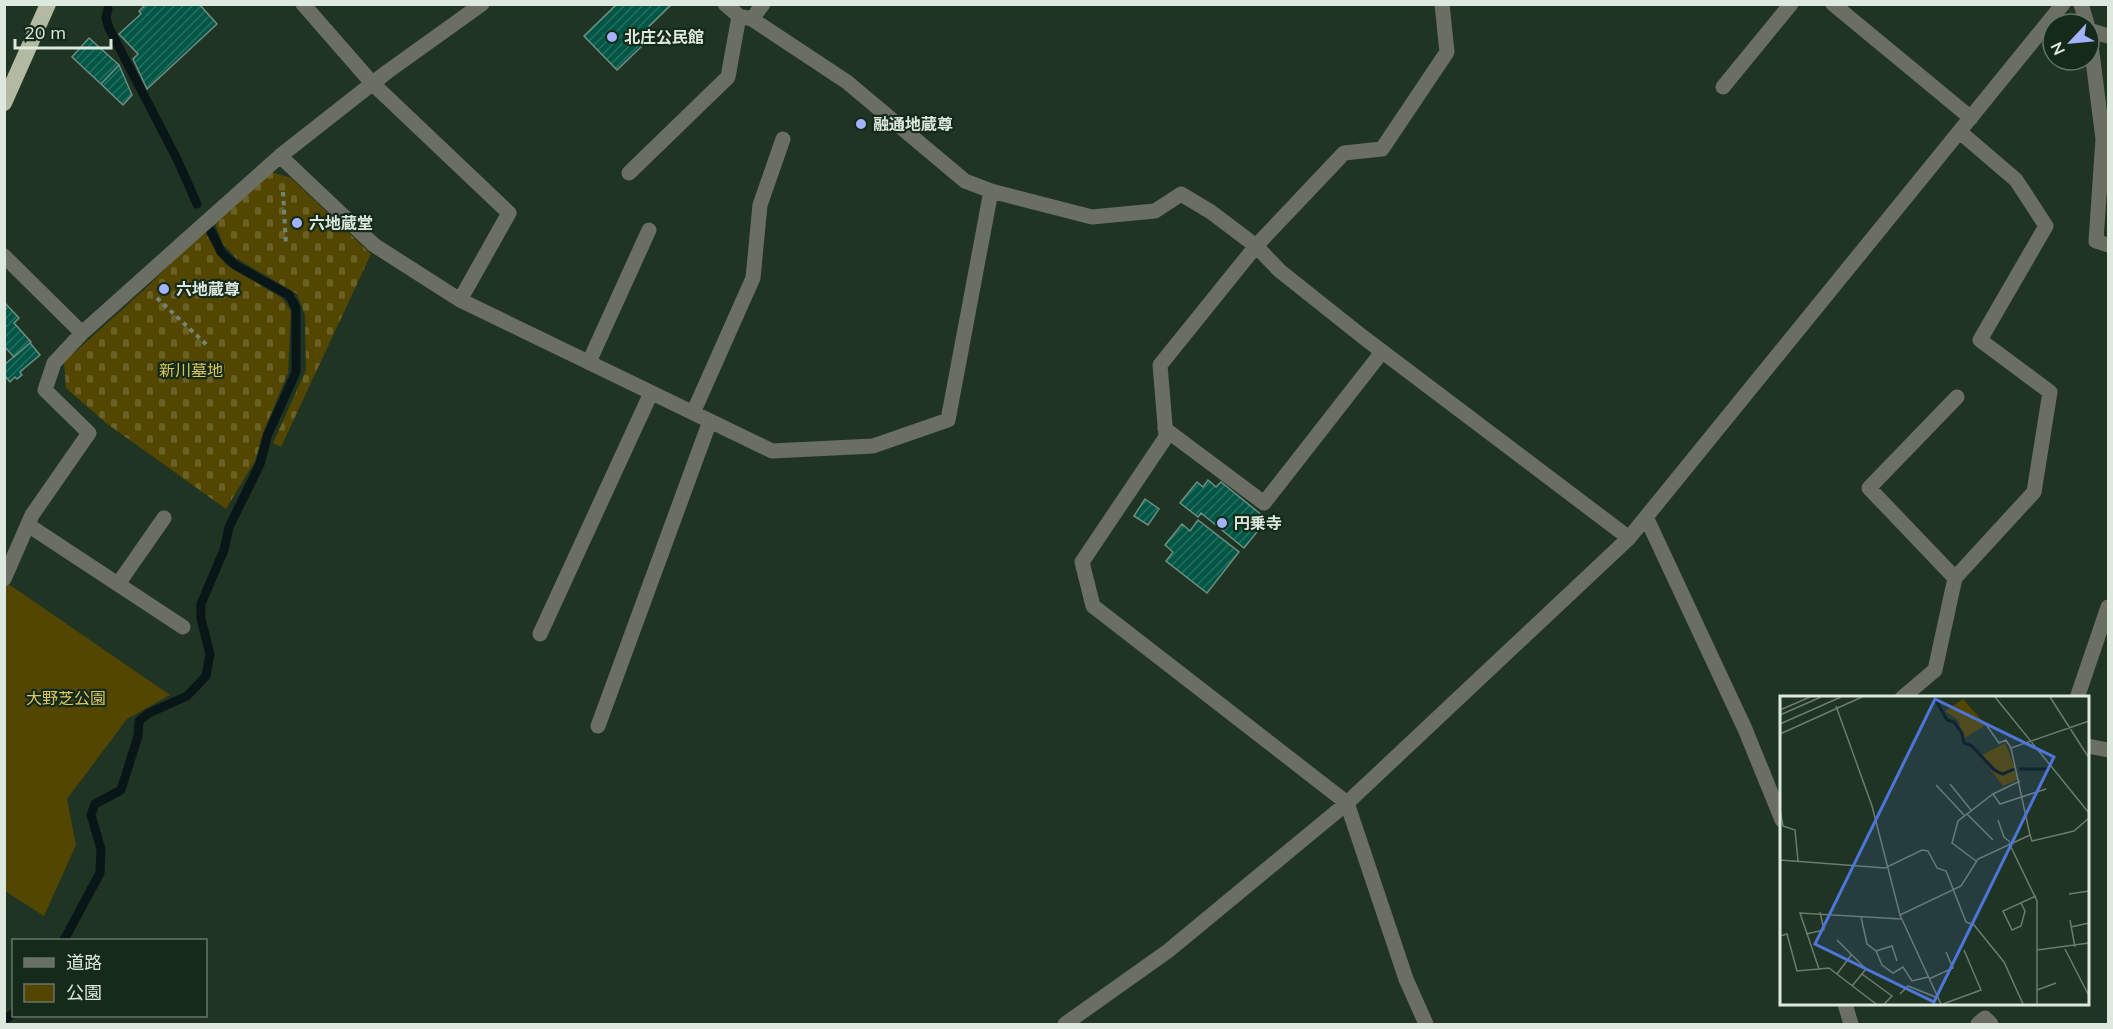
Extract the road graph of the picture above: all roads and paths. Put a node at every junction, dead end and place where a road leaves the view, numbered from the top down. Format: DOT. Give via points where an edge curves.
graph roads {
  1 [pos="48,4"];
  2 [pos="303,4"];
  3 [pos="482,4"];
  4 [pos="725,4"];
  5 [pos="763,4"];
  6 [pos="1442,4"];
  7 [pos="1791,4"];
  8 [pos="1833,4"];
  9 [pos="2063,4"];
  10 [pos="745,18"];
  11 [pos="2095,72"];
  12 [pos="372,83"];
  13 [pos="1723,87"];
  14 [pos="4,103"];
  15 [pos="1971,118"];
  16 [pos="1960,132"];
  17 [pos="783,139"];
  18 [pos="2106,140"];
  19 [pos="280,156"];
  20 [pos="629,173"];
  21 [pos="991,190"];
  22 [pos="649,230"];
  23 [pos="286,244"];
  24 [pos="2109,245"];
  25 [pos="1256,246"];
  26 [pos="4,256"];
  27 [pos="139,282"];
  28 [pos="460,300"];
  29 [pos="82,333"];
  30 [pos="209,347"];
  31 [pos="1382,352"];
  32 [pos="589,362"];
  33 [pos="651,393"];
  34 [pos="1958,397"];
  35 [pos="693,413"];
  36 [pos="710,421"];
  37 [pos="1165,429"];
  38 [pos="1646,517"];
  39 [pos="164,518"];
  40 [pos="28,525"];
  41 [pos="1629,538"];
  42 [pos="1955,578"];
  43 [pos="4,579"];
  44 [pos="118,584"];
  45 [pos="2109,607"];
  46 [pos="183,627"];
  47 [pos="540,634"];
  48 [pos="1904,696"];
  49 [pos="2078,696"];
  50 [pos="598,726"];
  51 [pos="2089,746"];
  52 [pos="2109,750"];
  53 [pos="1778,800"];
  54 [pos="1347,803"];
  55 [pos="1845,1005"];
  56 [pos="1065,1024"];
  57 [pos="1426,1024"];
  58 [pos="1851,1024"];
  59 [pos="1978,1024"];
  60 [pos="1990,1024"];
  1 -- 14 [label="highway"];
  2 -- 12 [label="street"];
  3 -- 12 [label="street"];
  4 -- 10 [label="street"];
  5 -- 10 [label="street"];
  6 -- 25 [label="street" via="1447,52 1382,149 1344,153"];
  7 -- 13 [label="street"];
  8 -- 15 [label="street"];
  9 -- 15 [label="street"];
  10 -- 20 [label="street" via="728,77"];
  10 -- 21 [label="street" via="847,82 965,181"];
  11 -- 18 [label="street"];
  12 -- 19 [label="street"];
  12 -- 28 [label="street" via="509,213"];
  15 -- 16 [label="street"];
  16 -- 38 [label="street"];
  16 -- 42 [label="street" via="2016,180 2046,226 1980,340 2050,392 2034,492"];
  17 -- 35 [label="street" via="760,205 753,278"];
  18 -- 24 [label="street" via="2096,241"];
  19 -- 23 [label="path"];
  19 -- 27 [label="street"];
  19 -- 28 [label="street" via="374,245"];
  21 -- 25 [label="street" via="1092,217 1155,211 1181,194"];
  21 -- 36 [label="street" via="948,420 873,446 772,451"];
  22 -- 32 [label="street"];
  25 -- 31 [label="street" via="1280,271"];
  25 -- 37 [label="street" via="1160,365"];
  26 -- 29 [label="street"];
  27 -- 29 [label="street"];
  27 -- 30 [label="path"];
  28 -- 32 [label="street"];
  29 -- 40 [label="street" via="54,363 45,390 89,433"];
  31 -- 37 [label="street" via="1264,502"];
  31 -- 41 [label="street"];
  32 -- 33 [label="street"];
  33 -- 35 [label="street"];
  33 -- 47 [label="street"];
  34 -- 42 [label="street" via="1869,488"];
  35 -- 36 [label="street"];
  36 -- 50 [label="street"];
  37 -- 54 [label="street" via="1166,437 1082,562 1093,606"];
  38 -- 41 [label="street"];
  38 -- 53 [label="street"];
  39 -- 44 [label="street"];
  40 -- 43 [label="street"];
  40 -- 44 [label="street"];
  41 -- 54 [label="street"];
  42 -- 48 [label="street" via="1935,670"];
  44 -- 46 [label="street"];
  45 -- 49 [label="street"];
  51 -- 52 [label="street"];
  54 -- 56 [label="street" via="1168,951"];
  54 -- 57 [label="street" via="1406,979"];
  55 -- 58 [label="street"];
  59 -- 60 [label="street" via="1985,1018"];
}
